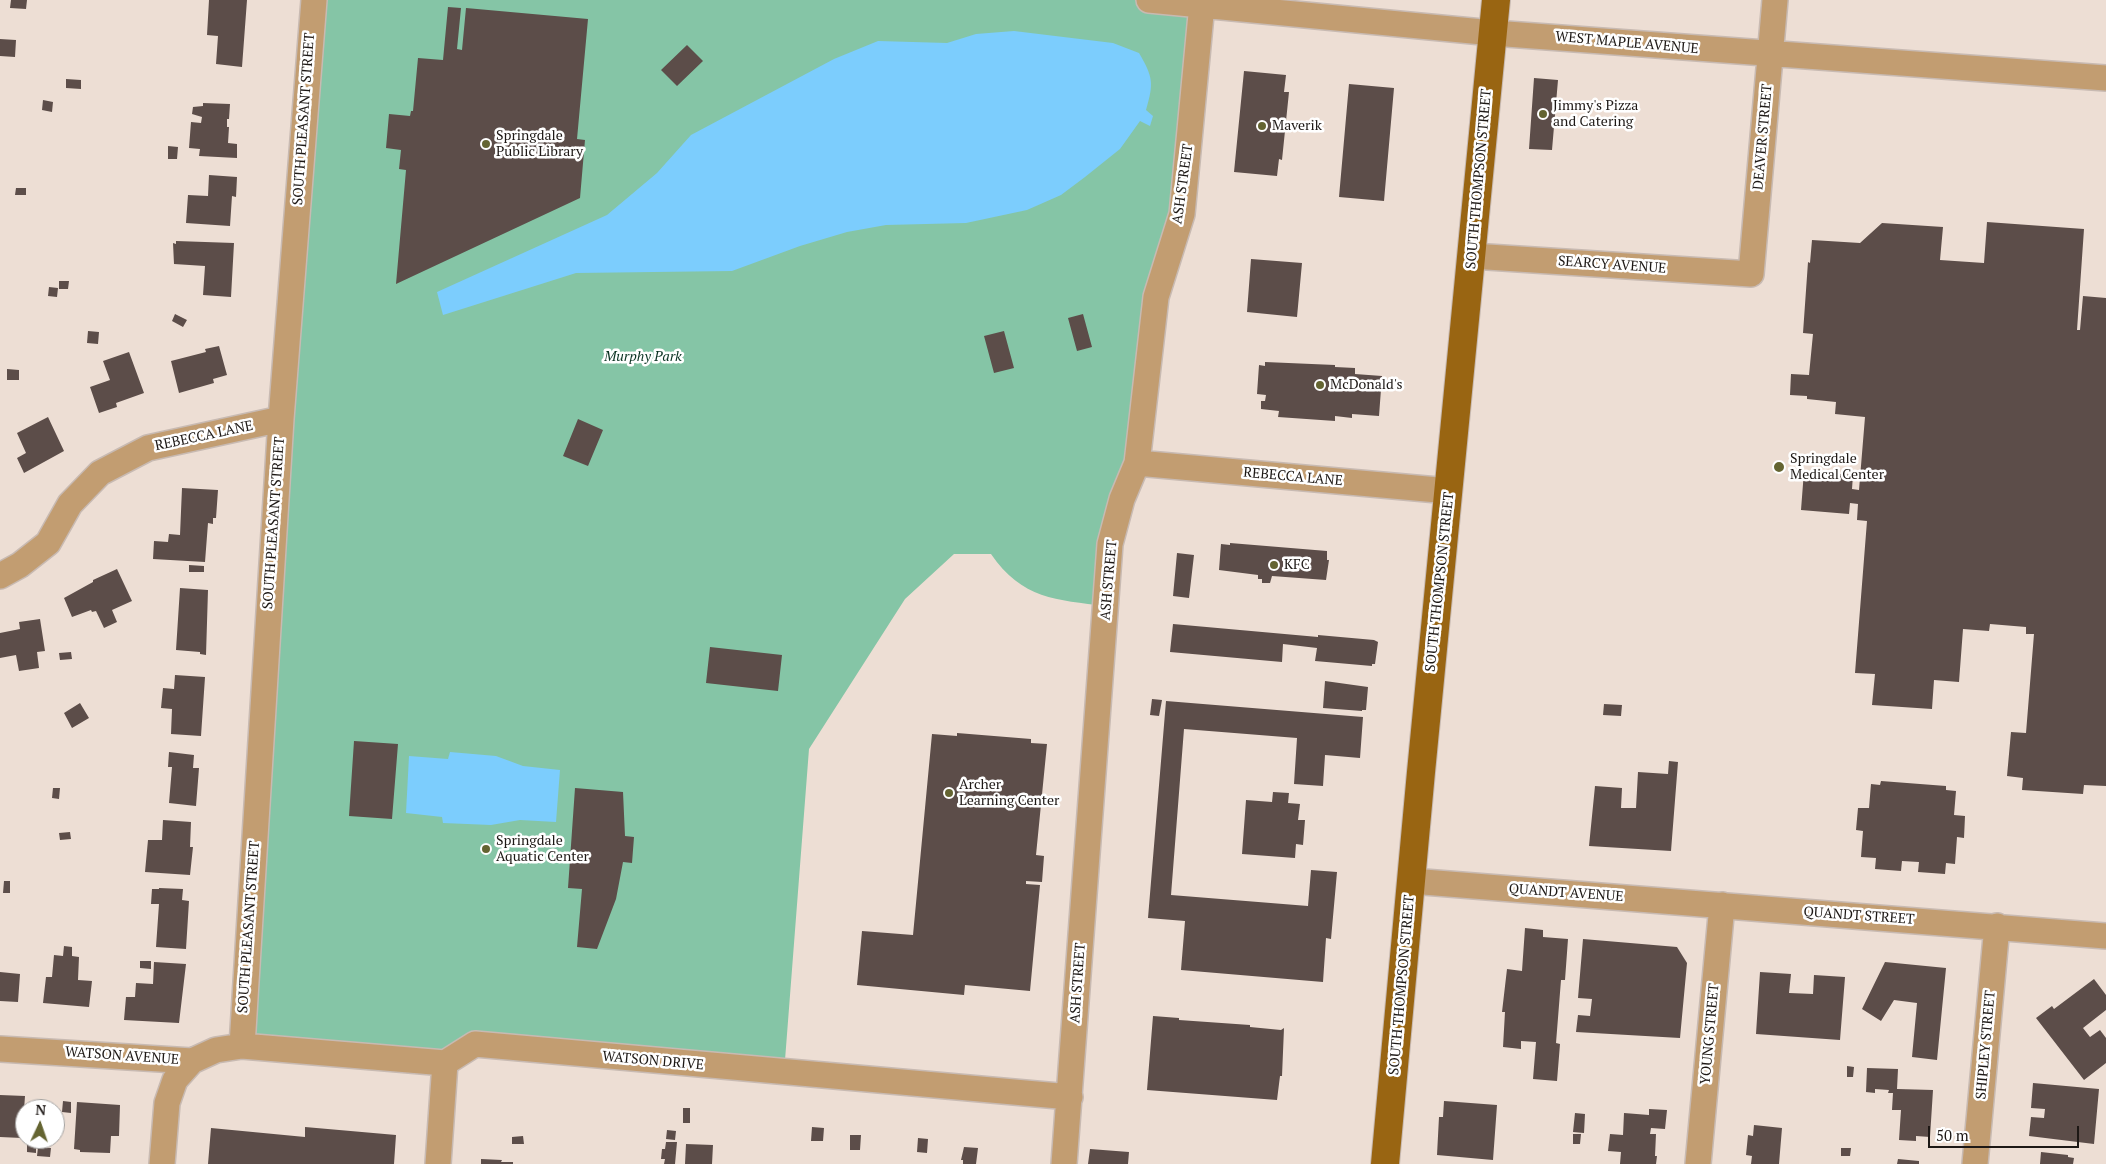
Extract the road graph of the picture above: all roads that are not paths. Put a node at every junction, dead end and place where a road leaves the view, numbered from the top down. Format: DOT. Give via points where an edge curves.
graph roads {
  1 [pos="314,0"];
  2 [pos="1149,0"];
  3 [pos="1496,0"];
  4 [pos="1775,0"];
  5 [pos="1202,4"];
  6 [pos="1493,33"];
  7 [pos="1770,55"];
  8 [pos="2106,78"];
  9 [pos="1472,256"];
  10 [pos="1751,274"];
  11 [pos="281,419"];
  12 [pos="1137,463"];
  13 [pos="1449,491"];
  14 [pos="0,576"];
  15 [pos="1411,881"];
  16 [pos="1722,905"];
  17 [pos="1997,926"];
  18 [pos="2106,936"];
  19 [pos="242,1046"];
  20 [pos="0,1049"];
  21 [pos="192,1061"];
  22 [pos="445,1062"];
  23 [pos="1070,1097"];
  24 [pos="162,1164"];
  25 [pos="438,1164"];
  26 [pos="1064,1164"];
  27 [pos="1385,1164"];
  28 [pos="1698,1164"];
  29 [pos="1975,1164"];
  1 -- 11 [label="street, SOUTH PLEASANT STREET"];
  2 -- 5 [label="street, WEST MAPLE AVENUE"];
  3 -- 6 [label="main road, SOUTH THOMPSON STREET"];
  4 -- 7 [label="street, DEAVER STREET"];
  5 -- 6 [label="street, WEST MAPLE AVENUE"];
  5 -- 12 [label="street, ASH STREET" via="1182,214 1156,297"];
  6 -- 7 [label="street, WEST MAPLE AVENUE"];
  6 -- 9 [label="main road, SOUTH THOMPSON STREET"];
  7 -- 8 [label="street, WEST MAPLE AVENUE"];
  7 -- 10 [label="street, DEAVER STREET"];
  9 -- 10 [label="street, SEARCY AVENUE"];
  9 -- 13 [label="main road, SOUTH THOMPSON STREET"];
  11 -- 14 [label="street, REBECCA LANE" via="148,448 100,473 70,504 48,543 20,566"];
  11 -- 19 [label="street, SOUTH PLEASANT STREET"];
  12 -- 13 [label="street, REBECCA LANE"];
  12 -- 23 [label="street, ASH STREET" via="1122,499 1110,544"];
  13 -- 15 [label="main road, SOUTH THOMPSON STREET"];
  15 -- 16 [label="street, QUANDT AVENUE"];
  15 -- 27 [label="main road, SOUTH THOMPSON STREET"];
  16 -- 17 [label="street, QUANDT STREET"];
  16 -- 28 [label="street, YOUNG STREET"];
  17 -- 18 [label="street"];
  17 -- 29 [label="street, SHIPLEY STREET"];
  19 -- 21 [label="street, WATSON AVENUE" via="216,1050"];
  19 -- 22 [label="street"];
  20 -- 21 [label="street, WATSON AVENUE"];
  21 -- 24 [label="street" via="175,1080 167,1103"];
  22 -- 23 [label="street, WATSON DRIVE" via="475,1044"];
  22 -- 25 [label="street"];
  23 -- 26 [label="street, ASH STREET"];
}
